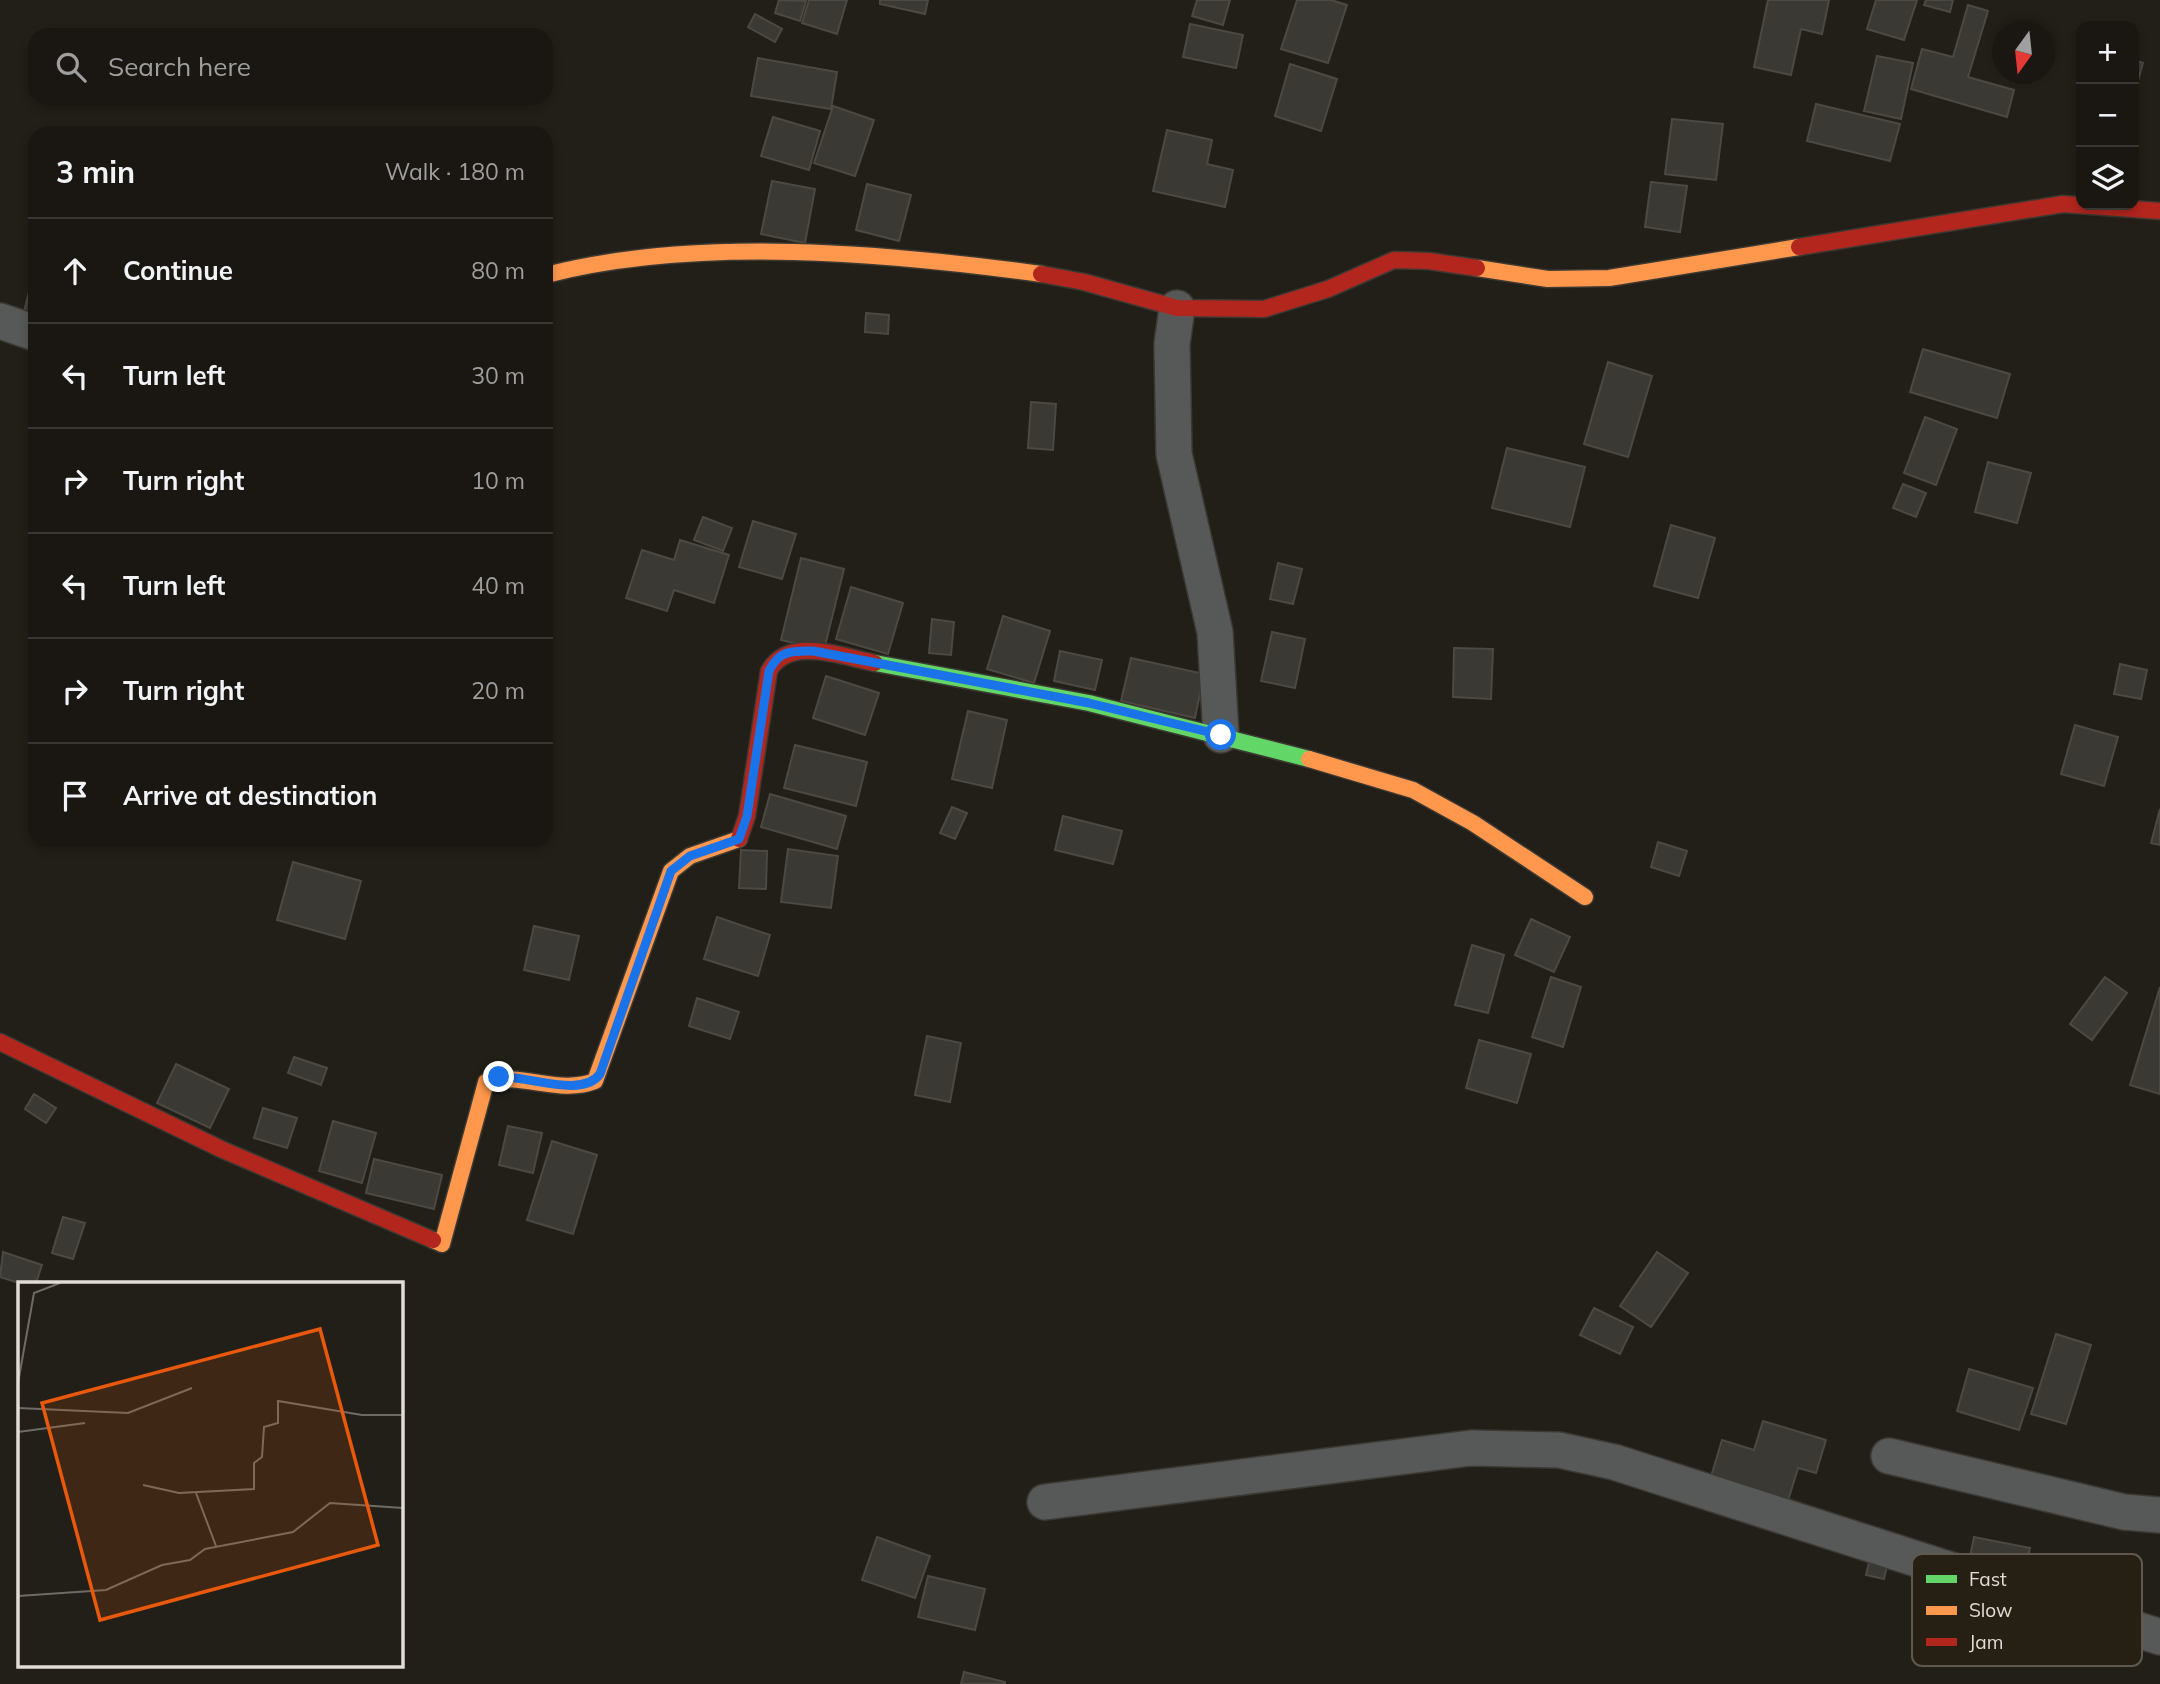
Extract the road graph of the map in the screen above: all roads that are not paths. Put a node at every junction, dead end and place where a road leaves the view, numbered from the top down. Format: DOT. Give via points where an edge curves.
graph roads {
  1 [pos="2160,211"];
  2 [pos="553,273"];
  3 [pos="1178,308"];
  4 [pos="0,321"];
  5 [pos="28,331"];
  6 [pos="1221,735"];
  7 [pos="1584,897"];
  8 [pos="0,1042"];
  9 [pos="1889,1456"];
  10 [pos="1045,1502"];
  11 [pos="2160,1516"];
  12 [pos="1912,1558"];
  13 [pos="2142,1631"];
  14 [pos="2160,1637"];
  1 -- 3 [label="street" via="2063,204 1595,279 1548,279 1394,260 1328,289 1264,309"];
  2 -- 3 [label="street" via="593,263 729,253 852,256 1045,275"];
  3 -- 6 [label="street" via="1172,344 1174,454 1215,632"];
  4 -- 5 [label="street"];
  6 -- 7 [label="street" via="1412,790 1473,823"];
  6 -- 8 [label="street" via="1089,703 813,651 788,651 776,657 769,671 747,816 739,839 690,856 671,871 595,1081 582,1086 515,1076 486,1082 442,1244 223,1150"];
  9 -- 11 [label="street" via="2124,1512"];
  10 -- 12 [label="street" via="1471,1448 1559,1450 1614,1462"];
  13 -- 14 [label="street"];
}
